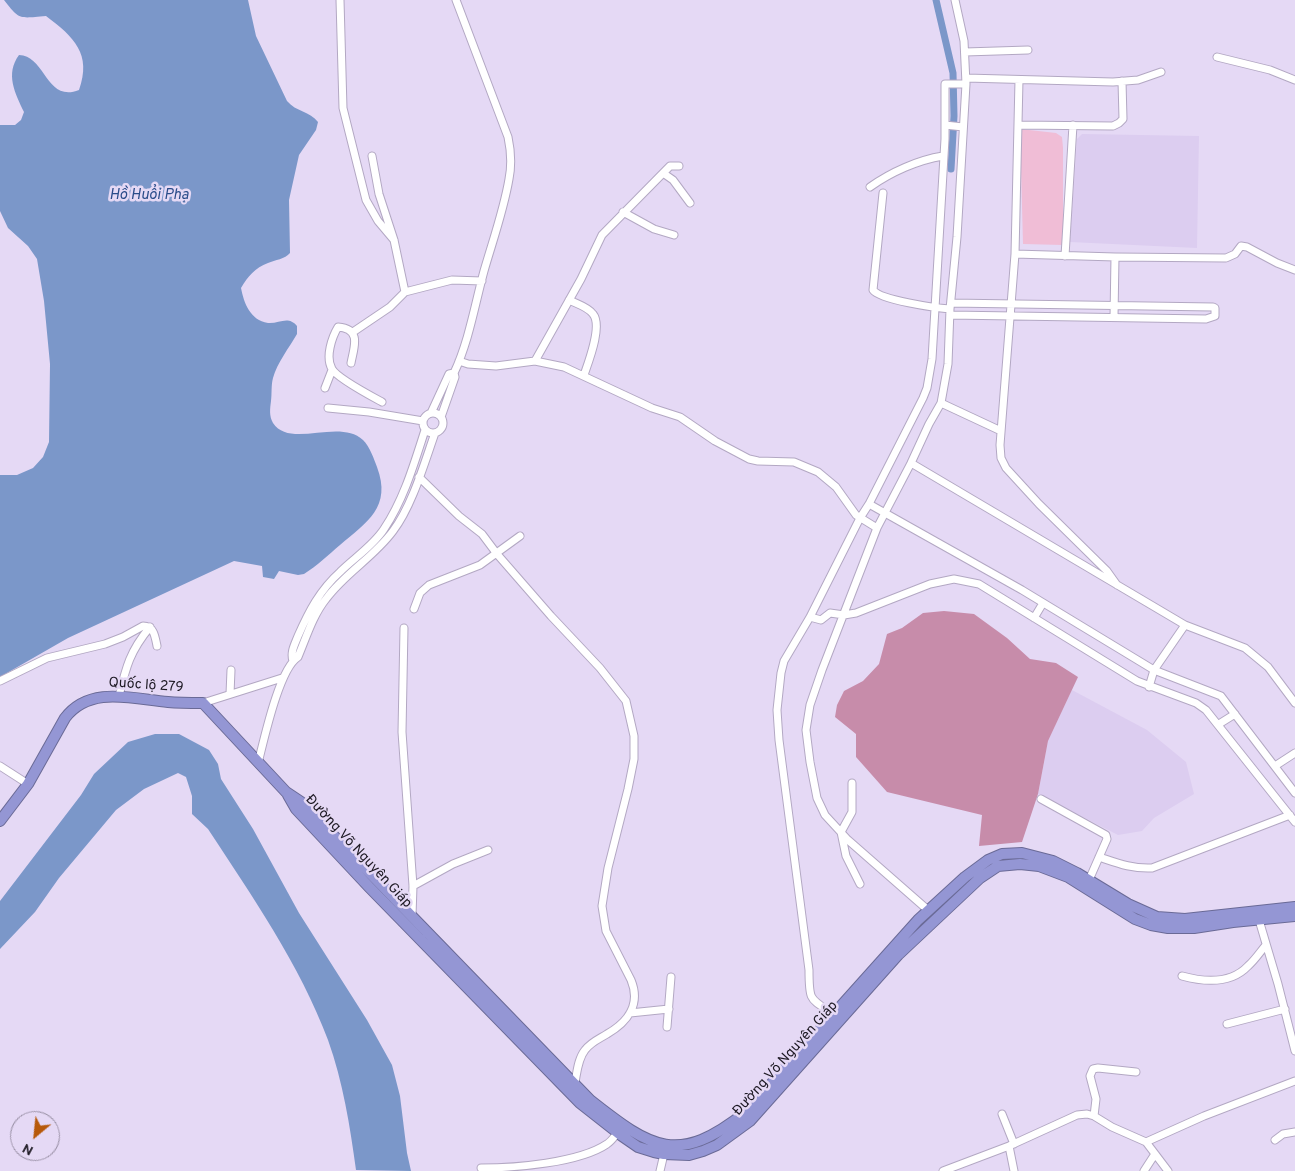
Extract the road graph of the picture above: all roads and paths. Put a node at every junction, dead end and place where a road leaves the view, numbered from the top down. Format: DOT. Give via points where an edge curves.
graph roads {
  1 [pos="340,0"];
  2 [pos="456,0"];
  3 [pos="955,0"];
  4 [pos="1028,50"];
  5 [pos="965,52"];
  6 [pos="1217,57"];
  7 [pos="1162,72"];
  8 [pos="1019,80"];
  9 [pos="1295,80"];
  10 [pos="966,81"];
  11 [pos="1122,81"];
  12 [pos="1018,125"];
  13 [pos="950,126"];
  14 [pos="963,126"];
  15 [pos="1074,126"];
  16 [pos="372,156"];
  17 [pos="943,156"];
  18 [pos="680,166"];
  19 [pos="663,173"];
  20 [pos="870,186"];
  21 [pos="883,193"];
  22 [pos="690,203"];
  23 [pos="622,212"];
  24 [pos="674,235"];
  25 [pos="394,240"];
  26 [pos="1015,254"];
  27 [pos="1065,256"];
  28 [pos="1115,257"];
  29 [pos="1295,270"];
  30 [pos="482,281"];
  31 [pos="405,292"];
  32 [pos="569,300"];
  33 [pos="1011,303"];
  34 [pos="1114,305"];
  35 [pos="935,308"];
  36 [pos="950,309"];
  37 [pos="1010,315"];
  38 [pos="1114,317"];
  39 [pos="353,332"];
  40 [pos="459,361"];
  41 [pos="535,361"];
  42 [pos="351,364"];
  43 [pos="332,370"];
  44 [pos="454,373"];
  45 [pos="584,375"];
  46 [pos="325,388"];
  47 [pos="382,402"];
  48 [pos="941,403"];
  49 [pos="328,408"];
  50 [pos="431,413"];
  51 [pos="441,417"];
  52 [pos="423,421"];
  53 [pos="425,430"];
  54 [pos="1001,430"];
  55 [pos="435,433"];
  56 [pos="911,463"];
  57 [pos="419,477"];
  58 [pos="869,504"];
  59 [pos="886,513"];
  60 [pos="860,518"];
  61 [pos="877,528"];
  62 [pos="520,536"];
  63 [pos="497,554"];
  64 [pos="1117,585"];
  65 [pos="1041,606"];
  66 [pos="414,609"];
  67 [pos="844,615"];
  68 [pos="810,617"];
  69 [pos="1034,617"];
  70 [pos="1185,624"];
  71 [pos="150,627"];
  72 [pos="404,628"];
  73 [pos="158,646"];
  74 [pos="293,661"];
  75 [pos="231,670"];
  76 [pos="1154,673"];
  77 [pos="282,678"];
  78 [pos="0,681"];
  79 [pos="1150,686"];
  80 [pos="230,694"];
  81 [pos="119,696"];
  82 [pos="203,703"];
  83 [pos="1295,703"];
  84 [pos="1233,716"];
  85 [pos="1220,723"];
  86 [pos="1295,753"];
  87 [pos="258,763"];
  88 [pos="0,766"];
  89 [pos="1275,766"];
  90 [pos="852,783"];
  91 [pos="28,784"];
  92 [pos="1295,793"];
  93 [pos="1041,799"];
  94 [pos="1290,815"];
  95 [pos="0,821"];
  96 [pos="1295,822"];
  97 [pos="841,832"];
  98 [pos="488,850"];
  99 [pos="1099,857"];
  100 [pos="1089,880"];
  101 [pos="860,884"];
  102 [pos="413,886"];
  103 [pos="1295,907"];
  104 [pos="928,911"];
  105 [pos="405,914"];
  106 [pos="1295,916"];
  107 [pos="1259,920"];
  108 [pos="1266,945"];
  109 [pos="1182,976"];
  110 [pos="671,977"];
  111 [pos="669,1009"];
  112 [pos="1285,1009"];
  113 [pos="630,1013"];
  114 [pos="838,1017"];
  115 [pos="1227,1024"];
  116 [pos="667,1027"];
  117 [pos="1295,1051"];
  118 [pos="1136,1072"];
  119 [pos="1295,1081"];
  120 [pos="573,1090"];
  121 [pos="1002,1114"];
  122 [pos="1094,1116"];
  123 [pos="620,1129"];
  124 [pos="1295,1132"];
  125 [pos="1275,1140"];
  126 [pos="1146,1142"];
  127 [pos="1011,1145"];
  128 [pos="664,1154"];
  129 [pos="1154,1154"];
  130 [pos="481,1168"];
  131 [pos="660,1171"];
  132 [pos="943,1171"];
  133 [pos="1014,1171"];
  134 [pos="1144,1171"];
  135 [pos="1168,1171"];
  1 -- 25 [label="street" via="343,108 366,200"];
  2 -- 30 [label="street" via="510,148 509,178"];
  3 -- 5 [label="street"];
  4 -- 5 [label="street"];
  5 -- 10 [label="street"];
  6 -- 9 [label="street" via="1270,70"];
  7 -- 11 [label="street" via="1144,79"];
  8 -- 10 [label="street"];
  8 -- 11 [label="street"];
  8 -- 12 [label="street"];
  10 -- 13 [label="street" via="950,84"];
  10 -- 14 [label="street"];
  11 -- 15 [label="street" via="1123,119 1119,123 1113,126"];
  12 -- 15 [label="street"];
  12 -- 26 [label="street"];
  13 -- 14 [label="street"];
  13 -- 17 [label="street"];
  14 -- 36 [label="street"];
  15 -- 27 [label="street"];
  16 -- 25 [label="street" via="379,194"];
  17 -- 20 [label="street" via="909,166"];
  17 -- 35 [label="street"];
  18 -- 19 [label="street" via="670,166"];
  19 -- 22 [label="street"];
  19 -- 23 [label="street"];
  21 -- 35 [label="street" via="873,290 881,296"];
  23 -- 24 [label="street" via="654,229"];
  23 -- 32 [label="street" via="602,235"];
  25 -- 31 [label="street"];
  26 -- 27 [label="street"];
  26 -- 33 [label="street"];
  27 -- 28 [label="street"];
  28 -- 29 [label="street" via="1226,258 1241,246"];
  28 -- 34 [label="street"];
  30 -- 31 [label="street" via="452,280"];
  30 -- 40 [label="street"];
  31 -- 39 [label="street" via="390,307"];
  32 -- 41 [label="street"];
  32 -- 45 [label="street" via="593,313 595,318 594,346"];
  33 -- 34 [label="street"];
  33 -- 36 [label="street"];
  33 -- 37 [label="street"];
  34 -- 38 [label="street"];
  34 -- 38 [label="street" via="1213,307 1216,312 1211,319"];
  35 -- 36 [label="street"];
  35 -- 58 [label="street" via="927,388"];
  36 -- 37 [label="street"];
  36 -- 48 [label="street" via="948,364"];
  37 -- 38 [label="street"];
  37 -- 54 [label="street"];
  39 -- 42 [label="street"];
  39 -- 43 [label="street" via="338,326 330,360"];
  40 -- 41 [label="street" via="496,366"];
  40 -- 44 [label="street"];
  41 -- 45 [label="street"];
  43 -- 46 [label="street"];
  43 -- 47 [label="street"];
  44 -- 50 [label="street" via="449,374"];
  44 -- 51 [label="street"];
  45 -- 60 [label="street" via="652,408 680,417 749,459 794,462 818,472 836,487"];
  48 -- 54 [label="street"];
  48 -- 56 [label="street"];
  49 -- 52 [label="street"];
  50 -- 51 [label="street"];
  50 -- 52 [label="street"];
  51 -- 55 [label="street" via="442,427"];
  52 -- 53 [label="street"];
  53 -- 55 [label="street"];
  53 -- 74 [label="street" via="394,512 375,540 320,593 297,638 291,655"];
  54 -- 64 [label="street" via="1000,445 1006,468 1107,570"];
  55 -- 57 [label="street"];
  56 -- 59 [label="street"];
  56 -- 64 [label="street"];
  57 -- 63 [label="street" via="458,516 482,534"];
  57 -- 74 [label="street" via="394,530 324,600 298,657"];
  58 -- 59 [label="street"];
  58 -- 60 [label="street"];
  59 -- 61 [label="street"];
  59 -- 65 [label="street"];
  60 -- 61 [label="street"];
  60 -- 68 [label="street"];
  61 -- 67 [label="street"];
  62 -- 63 [label="street"];
  63 -- 66 [label="street" via="480,565 429,585 420,592"];
  63 -- 113 [label="street" via="600,668 629,708 634,759 602,906 606,931 634,986 635,1003"];
  64 -- 70 [label="street"];
  65 -- 69 [label="street"];
  65 -- 76 [label="street"];
  67 -- 68 [label="street" via="830,613 821,620"];
  67 -- 69 [label="street" via="868,610 930,584 954,579 979,584"];
  67 -- 97 [label="street" via="810,705 806,730 818,798 825,814"];
  68 -- 114 [label="street" via="784,661 777,710 779,740 809,970 809,993 812,1000"];
  69 -- 79 [label="street"];
  70 -- 76 [label="street"];
  70 -- 83 [label="street" via="1245,648 1268,667"];
  71 -- 73 [label="street"];
  71 -- 78 [label="street" via="143,626 105,644 47,658"];
  71 -- 81 [label="street" via="133,648"];
  72 -- 102 [label="street" via="402,732"];
  74 -- 77 [label="street"];
  75 -- 80 [label="street"];
  76 -- 79 [label="street"];
  76 -- 84 [label="street" via="1221,696"];
  77 -- 80 [label="street"];
  77 -- 87 [label="street"];
  79 -- 85 [label="street" via="1196,703"];
  80 -- 82 [label="street"];
  81 -- 82 [label="highway, Quốc lộ 279"];
  81 -- 91 [label="highway, Quốc lộ 279" via="100,696 70,711"];
  82 -- 87 [label="highway"];
  84 -- 85 [label="street"];
  84 -- 89 [label="street"];
  85 -- 94 [label="street"];
  86 -- 89 [label="street"];
  87 -- 105 [label="highway, Đường Võ Nguyên Giáp" via="286,792 301,802"];
  88 -- 91 [label="street"];
  89 -- 92 [label="street"];
  90 -- 97 [label="street" via="852,812"];
  91 -- 95 [label="highway, Quốc lộ 279"];
  93 -- 99 [label="street" via="1106,835"];
  94 -- 96 [label="street"];
  94 -- 99 [label="street" via="1152,868 1128,867"];
  97 -- 101 [label="street" via="846,856"];
  97 -- 104 [label="street"];
  98 -- 102 [label="street" via="453,864"];
  99 -- 100 [label="street"];
  100 -- 103 [label="highway, Đường Võ Nguyên Giáp" via="1157,917 1185,919"];
  100 -- 104 [label="highway, Đường Võ Nguyên Giáp" via="1042,857 1002,854 965,877"];
  102 -- 105 [label="street"];
  104 -- 114 [label="highway, Đường Võ Nguyên Giáp"];
  105 -- 120 [label="highway, Đường Võ Nguyên Giáp"];
  105 -- 120 [label="highway, Đường Võ Nguyên Giáp"];
  106 -- 107 [label="highway, Đường Võ Nguyên Giáp"];
  107 -- 108 [label="street"];
  107 -- 114 [label="highway, Đường Võ Nguyên Giáp" via="1194,928 1151,925 1054,871 1020,864 998,866 980,878 898,955"];
  108 -- 109 [label="street" via="1248,966 1220,980 1196,980"];
  108 -- 112 [label="street"];
  110 -- 111 [label="street"];
  111 -- 113 [label="street"];
  111 -- 116 [label="street"];
  112 -- 115 [label="street"];
  112 -- 117 [label="street"];
  113 -- 120 [label="street" via="618,1027 583,1052"];
  114 -- 123 [label="highway, Đường Võ Nguyên Giáp" via="746,1112 715,1134 676,1146 649,1141"];
  114 -- 128 [label="highway, Đường Võ Nguyên Giáp" via="750,1121 733,1135 696,1153"];
  118 -- 122 [label="street" via="1093,1069 1090,1076 1096,1099"];
  119 -- 126 [label="street"];
  120 -- 123 [label="highway, Đường Võ Nguyên Giáp" via="590,1100"];
  121 -- 127 [label="street"];
  122 -- 126 [label="street"];
  122 -- 127 [label="street" via="1077,1115"];
  123 -- 128 [label="highway, Đường Võ Nguyên Giáp" via="638,1146"];
  123 -- 130 [label="street" via="608,1144 581,1156 512,1168"];
  124 -- 125 [label="street" via="1283,1134"];
  126 -- 129 [label="street"];
  127 -- 132 [label="street"];
  127 -- 133 [label="street"];
  128 -- 131 [label="street"];
  129 -- 134 [label="street"];
  129 -- 135 [label="street"];
}
